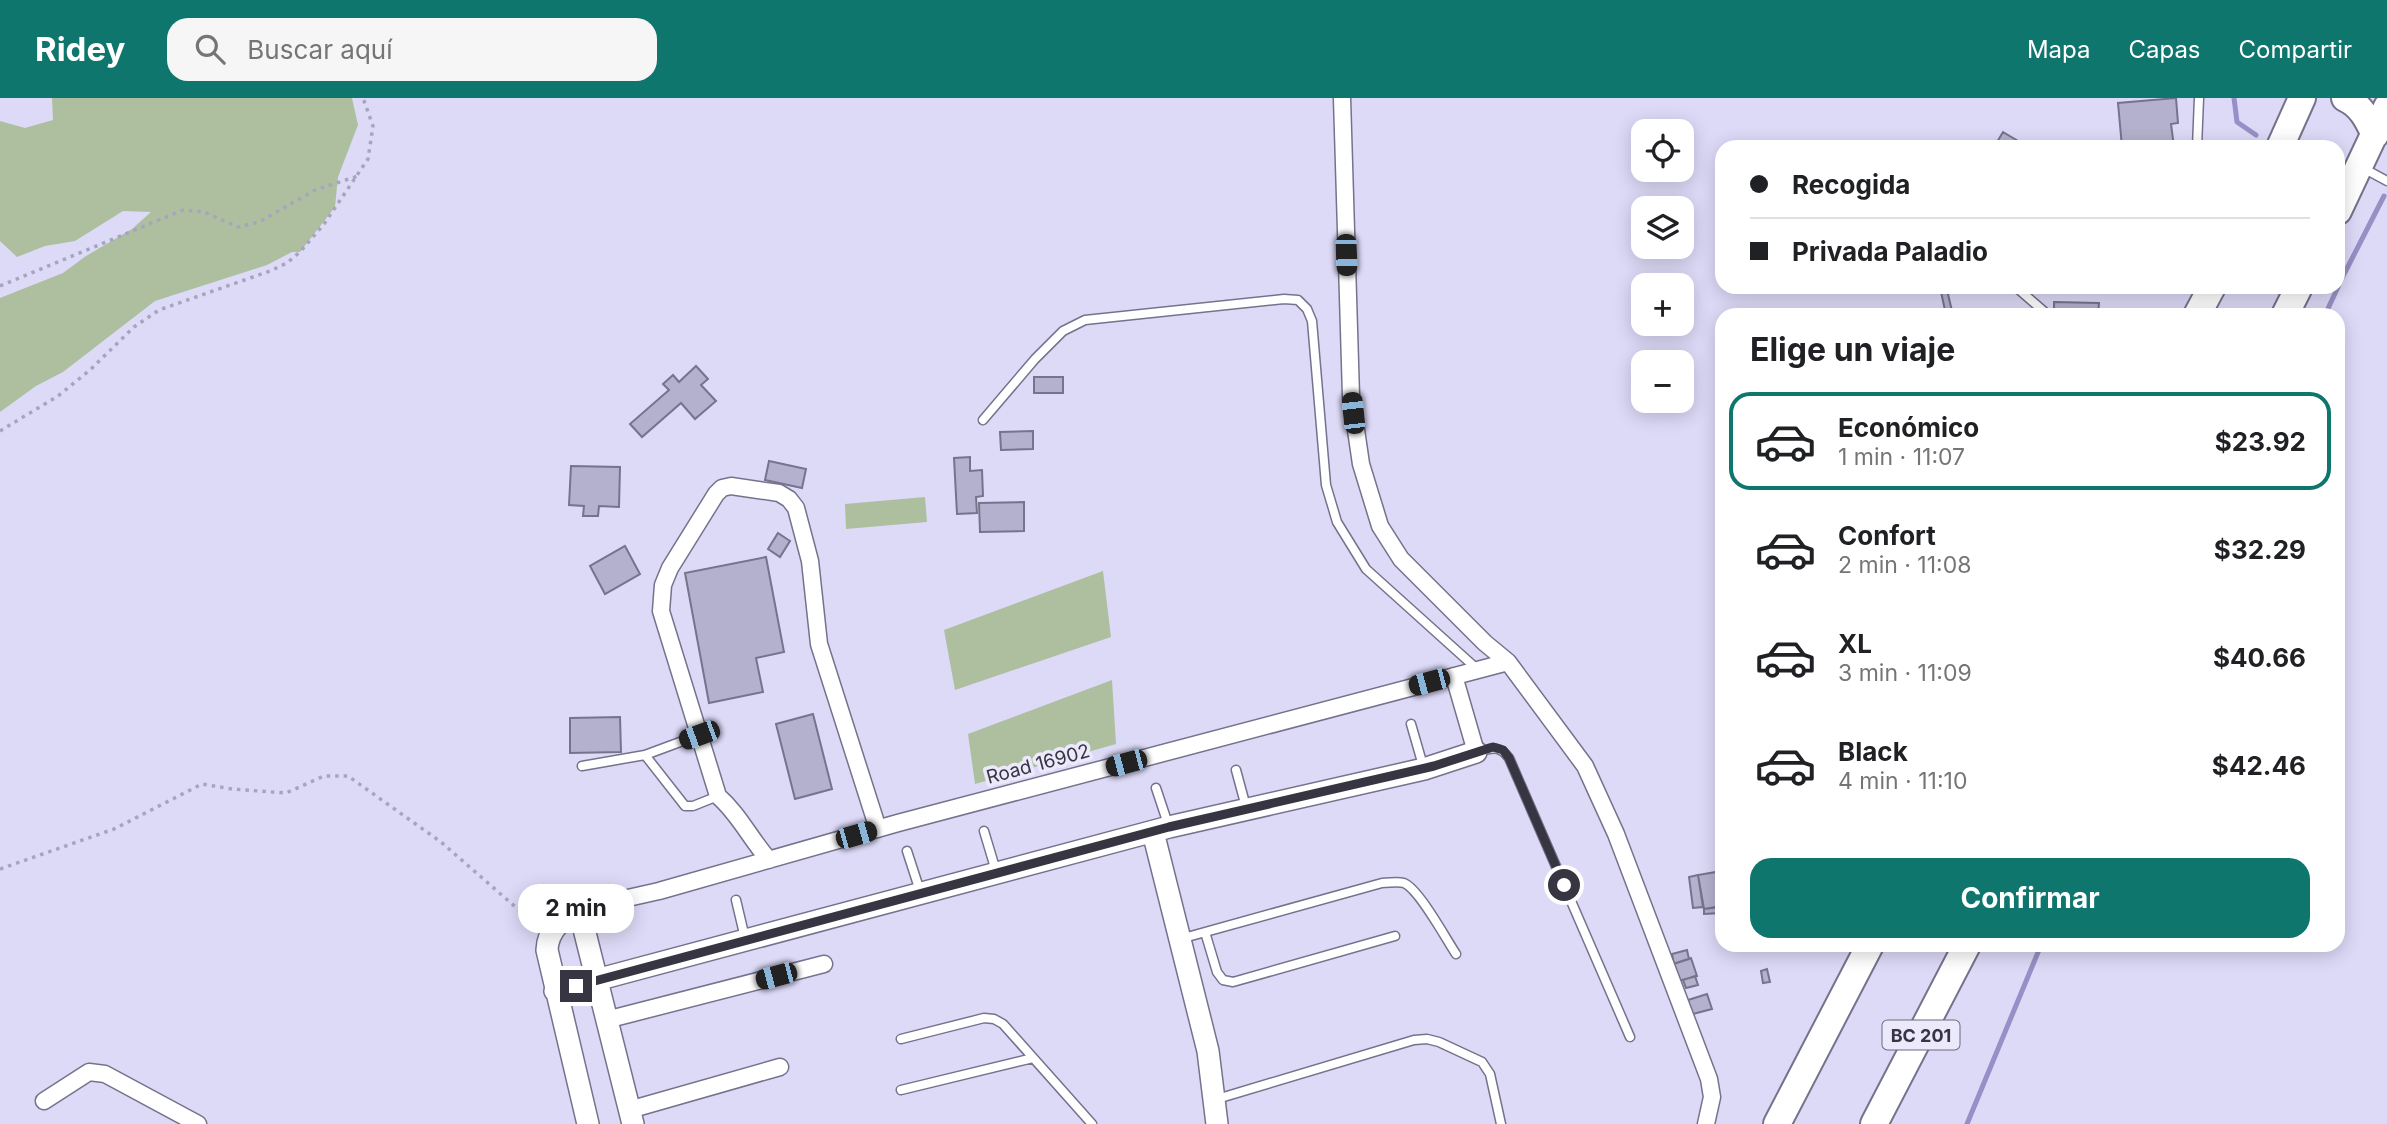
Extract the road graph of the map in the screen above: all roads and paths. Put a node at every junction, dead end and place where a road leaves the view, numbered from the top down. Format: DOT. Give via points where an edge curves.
graph roads {
  1 [pos="363,98"];
  2 [pos="1342,98"];
  3 [pos="2199,98"];
  4 [pos="2324,98"];
  5 [pos="2345,98"];
  6 [pos="2387,107"];
  7 [pos="2298,108"];
  8 [pos="2375,135"];
  9 [pos="2197,140"];
  10 [pos="2283,140"];
  11 [pos="2361,166"];
  12 [pos="360,175"];
  13 [pos="2387,181"];
  14 [pos="2345,197"];
  15 [pos="0,286"];
  16 [pos="2023,294"];
  17 [pos="2040,308"];
  18 [pos="983,420"];
  19 [pos="0,431"];
  20 [pos="1508,662"];
  21 [pos="1477,669"];
  22 [pos="1454,676"];
  23 [pos="1411,724"];
  24 [pos="699,735"];
  25 [pos="1476,752"];
  26 [pos="645,755"];
  27 [pos="582,766"];
  28 [pos="1424,769"];
  29 [pos="1236,770"];
  30 [pos="1156,788"];
  31 [pos="718,796"];
  32 [pos="1247,809"];
  33 [pos="878,829"];
  34 [pos="1161,830"];
  35 [pos="984,831"];
  36 [pos="907,850"];
  37 [pos="769,860"];
  38 [pos="0,869"];
  39 [pos="997,874"];
  40 [pos="921,894"];
  41 [pos="736,900"];
  42 [pos="579,909"];
  43 [pos="1205,932"];
  44 [pos="1395,936"];
  45 [pos="550,937"];
  46 [pos="1180,939"];
  47 [pos="746,941"];
  48 [pos="1866,952"];
  49 [pos="1963,952"];
  50 [pos="1456,954"];
  51 [pos="824,964"];
  52 [pos="597,981"];
  53 [pos="555,990"];
  54 [pos="606,1020"];
  55 [pos="1629,1037"];
  56 [pos="901,1039"];
  57 [pos="1033,1058"];
  58 [pos="780,1067"];
  59 [pos="901,1090"];
  60 [pos="1214,1100"];
  61 [pos="44,1101"];
  62 [pos="631,1117"];
  63 [pos="198,1124"];
  64 [pos="588,1124"];
  65 [pos="1093,1124"];
  66 [pos="1217,1124"];
  67 [pos="1501,1124"];
  68 [pos="1706,1124"];
  69 [pos="1777,1124"];
  70 [pos="1874,1124"];
  1 -- 12 [label="path" via="373,127 368,159"];
  2 -- 20 [label="street" via="1349,370 1355,430 1370,496 1380,526 1401,559"];
  3 -- 9 [label="lane"];
  4 -- 7 [label="highway"];
  5 -- 8 [label="highway" via="2357,106"];
  6 -- 8 [label="highway"];
  7 -- 10 [label="highway"];
  8 -- 11 [label="highway"];
  11 -- 13 [label="lane"];
  11 -- 14 [label="highway"];
  12 -- 15 [label="path" via="315,190 259,222 238,226 204,212 183,210"];
  12 -- 19 [label="path" via="324,224 287,263 159,310 58,396"];
  16 -- 17 [label="lane"];
  18 -- 21 [label="lane" via="1063,331 1085,320 1298,300 1312,321 1326,485 1337,522 1366,569"];
  20 -- 21 [label="street, Road 16902"];
  20 -- 68 [label="street" via="1585,766 1616,834 1709,1079 1712,1097"];
  21 -- 22 [label="street, Road 16902"];
  22 -- 25 [label="street"];
  22 -- 33 [label="street, Road 16902"];
  23 -- 28 [label="lane"];
  24 -- 26 [label="lane"];
  24 -- 31 [label="street"];
  24 -- 33 [label="street" via="661,611 663,584 722,488 779,493 796,508 810,561 819,644"];
  25 -- 28 [label="street"];
  25 -- 55 [label="lane" via="1493,747 1509,758"];
  26 -- 27 [label="lane"];
  26 -- 31 [label="lane" via="685,806"];
  28 -- 32 [label="street"];
  29 -- 32 [label="lane"];
  30 -- 34 [label="lane"];
  31 -- 37 [label="street"];
  32 -- 34 [label="street"];
  33 -- 37 [label="street, Road 16902"];
  34 -- 39 [label="street"];
  34 -- 46 [label="street"];
  35 -- 39 [label="lane"];
  36 -- 40 [label="lane"];
  37 -- 42 [label="street, Road 16902"];
  38 -- 45 [label="path" via="114,830 202,784 286,793 324,776 348,776 441,842"];
  39 -- 40 [label="street"];
  40 -- 47 [label="street"];
  41 -- 47 [label="lane"];
  42 -- 45 [label="street" via="558,923"];
  42 -- 52 [label="street"];
  43 -- 44 [label="lane" via="1217,972 1223,980 1233,982"];
  43 -- 46 [label="lane"];
  43 -- 50 [label="lane" via="1397,881 1416,893"];
  45 -- 53 [label="street" via="547,950"];
  46 -- 60 [label="street" via="1208,1051"];
  47 -- 52 [label="street"];
  48 -- 69 [label="highway"];
  49 -- 70 [label="highway, BC 201"];
  51 -- 54 [label="street"];
  52 -- 53 [label="street"];
  52 -- 54 [label="street"];
  53 -- 64 [label="street"];
  54 -- 62 [label="street"];
  56 -- 57 [label="lane" via="994,1019"];
  57 -- 59 [label="lane"];
  57 -- 65 [label="lane"];
  58 -- 62 [label="street"];
  60 -- 66 [label="street"];
  60 -- 67 [label="lane" via="1427,1039 1482,1062 1490,1074"];
  61 -- 63 [label="street" via="89,1072 105,1074"];
}
